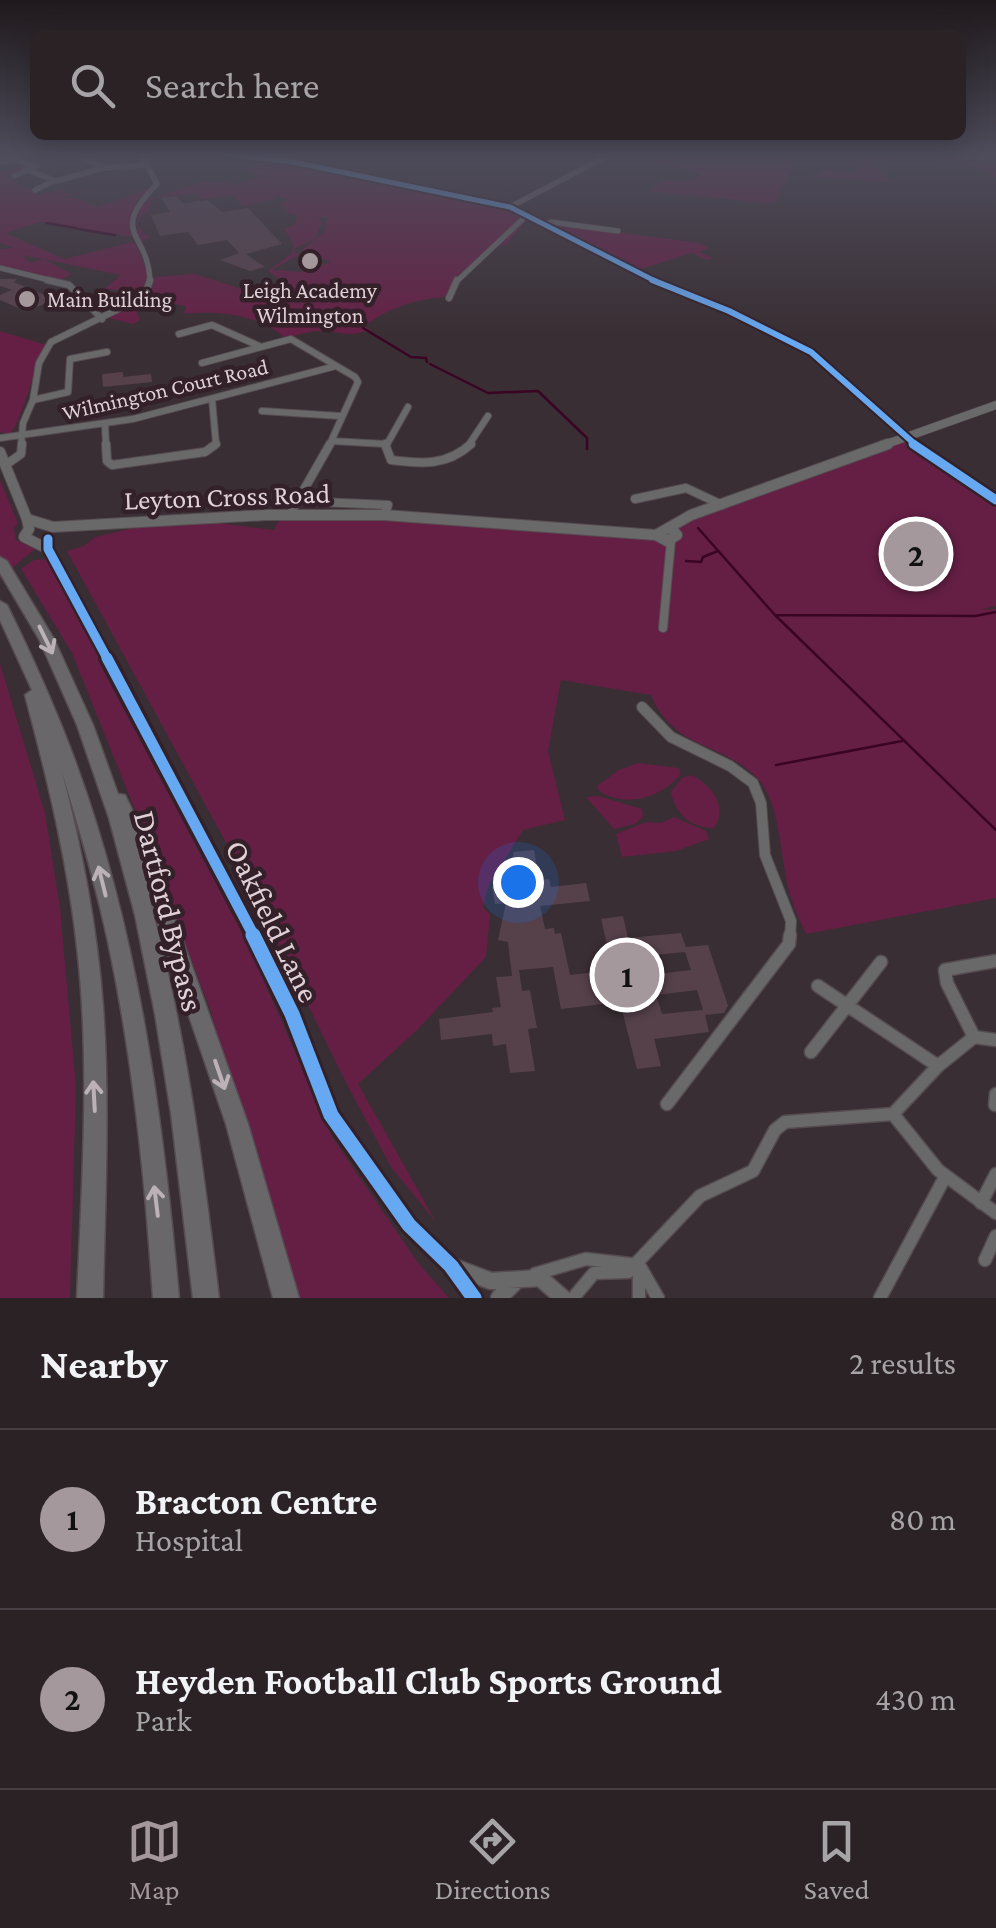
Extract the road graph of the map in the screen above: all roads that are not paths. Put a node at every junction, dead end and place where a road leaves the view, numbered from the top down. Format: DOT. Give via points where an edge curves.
graph roads {
  1 [pos="134,215"];
  2 [pos="524,215"];
  3 [pos="530,218"];
  4 [pos="548,224"];
  5 [pos="618,231"];
  6 [pos="0,268"];
  7 [pos="449,298"];
  8 [pos="102,319"];
  9 [pos="179,334"];
  10 [pos="259,346"];
  11 [pos="107,352"];
  12 [pos="202,363"];
  13 [pos="336,366"];
  14 [pos="212,399"];
  15 [pos="33,400"];
  16 [pos="996,405"];
  17 [pos="408,407"];
  18 [pos="262,411"];
  19 [pos="340,416"];
  20 [pos="488,416"];
  21 [pos="105,424"];
  22 [pos="22,436"];
  23 [pos="904,437"];
  24 [pos="0,438"];
  25 [pos="332,441"];
  26 [pos="385,444"];
  27 [pos="0,452"];
  28 [pos="7,464"];
  29 [pos="636,499"];
  30 [pos="996,500"];
  31 [pos="298,501"];
  32 [pos="722,505"];
  33 [pos="290,514"];
  34 [pos="384,515"];
  35 [pos="42,533"];
  36 [pos="672,535"];
  37 [pos="0,561"];
  38 [pos="0,605"];
  39 [pos="663,628"];
  40 [pos="20,643"];
  41 [pos="642,707"];
  42 [pos="84,724"];
  43 [pos="996,961"];
  44 [pos="880,962"];
  45 [pos="818,986"];
  46 [pos="849,1006"];
  47 [pos="974,1036"];
  48 [pos="996,1040"];
  49 [pos="811,1052"];
  50 [pos="938,1066"];
  51 [pos="996,1094"];
  52 [pos="667,1104"];
  53 [pos="995,1104"];
  54 [pos="893,1114"];
  55 [pos="996,1174"];
  56 [pos="944,1179"];
  57 [pos="981,1203"];
  58 [pos="996,1213"];
  59 [pos="996,1236"];
  60 [pos="985,1260"];
  61 [pos="639,1265"];
  62 [pos="451,1266"];
  63 [pos="524,1278"];
  64 [pos="90,1298"];
  65 [pos="166,1298"];
  66 [pos="206,1298"];
  67 [pos="286,1298"];
  68 [pos="474,1298"];
  69 [pos="499,1298"];
  70 [pos="564,1298"];
  71 [pos="572,1298"];
  72 [pos="640,1298"];
  73 [pos="658,1298"];
  74 [pos="880,1298"];
  1 -- 8 [label="street" via="132,229 152,287"];
  2 -- 3 [label="street"];
  3 -- 4 [label="street"];
  3 -- 7 [label="street" via="458,278"];
  4 -- 5 [label="street"];
  4 -- 23 [label="street" via="666,287 811,352"];
  6 -- 8 [label="street" via="74,289"];
  8 -- 15 [label="street" via="51,342 39,363"];
  9 -- 10 [label="street" via="212,324"];
  10 -- 12 [label="street"];
  10 -- 13 [label="street" via="296,340"];
  11 -- 15 [label="street" via="70,359 68,392"];
  13 -- 14 [label="street, Wilmington Court Road"];
  13 -- 19 [label="street" via="358,382"];
  14 -- 21 [label="street, Wilmington Court Road"];
  14 -- 21 [label="street" via="216,444 205,452 109,464"];
  15 -- 22 [label="street"];
  16 -- 23 [label="street"];
  17 -- 26 [label="street"];
  18 -- 19 [label="street"];
  19 -- 25 [label="street"];
  20 -- 26 [label="street" via="471,448 432,466 391,460"];
  21 -- 22 [label="street, Wilmington Court Road"];
  22 -- 24 [label="street, Wilmington Court Road"];
  22 -- 28 [label="street" via="20,454"];
  23 -- 30 [label="street"];
  23 -- 32 [label="street"];
  25 -- 26 [label="street"];
  25 -- 31 [label="street"];
  27 -- 28 [label="street, Oakfield Lane"];
  28 -- 35 [label="street, Oakfield Lane"];
  29 -- 32 [label="street" via="686,488"];
  31 -- 33 [label="street"];
  31 -- 34 [label="street, Leyton Cross Road" via="388,505"];
  32 -- 36 [label="street" via="691,515"];
  33 -- 34 [label="street, Leyton Cross Road"];
  33 -- 35 [label="street, Leyton Cross Road"];
  34 -- 36 [label="street, Leyton Cross Road"];
  35 -- 62 [label="street, Oakfield Lane" via="218,864 292,1014 332,1115 409,1225"];
  36 -- 39 [label="street"];
  37 -- 42 [label="highway, Dartford Bypass, one-way" via="44,634"];
  38 -- 40 [label="highway, Dartford Bypass"];
  64 -- 40 [label="highway, one-way" via="96,1124 83,913"];
  65 -- 40 [label="highway, Dartford Bypass, one-way" via="132,1020 102,880 67,756"];
  41 -- 52 [label="street" via="671,737 750,778 761,803 765,855 791,921 790,944"];
  42 -- 66 [label="highway, Dartford Bypass" via="126,847 166,1016"];
  42 -- 67 [label="highway, one-way" via="141,848 237,1124"];
  43 -- 47 [label="street" via="944,970"];
  44 -- 46 [label="street"];
  45 -- 46 [label="street"];
  46 -- 49 [label="street"];
  46 -- 50 [label="street"];
  47 -- 48 [label="street"];
  47 -- 50 [label="street"];
  50 -- 54 [label="street"];
  51 -- 53 [label="street"];
  54 -- 56 [label="street"];
  54 -- 61 [label="street" via="785,1122 751,1172 697,1198"];
  55 -- 57 [label="street"];
  56 -- 57 [label="street"];
  56 -- 74 [label="street"];
  57 -- 58 [label="street"];
  59 -- 60 [label="street"];
  61 -- 63 [label="street" via="615,1258 572,1260"];
  61 -- 71 [label="street" via="592,1274"];
  61 -- 72 [label="street"];
  61 -- 73 [label="street"];
  62 -- 63 [label="street, Oakfield Lane" via="491,1281"];
  62 -- 68 [label="street, Oakfield Lane"];
  63 -- 69 [label="street"];
  63 -- 70 [label="street, Oakfield Lane" via="550,1283"];
}
